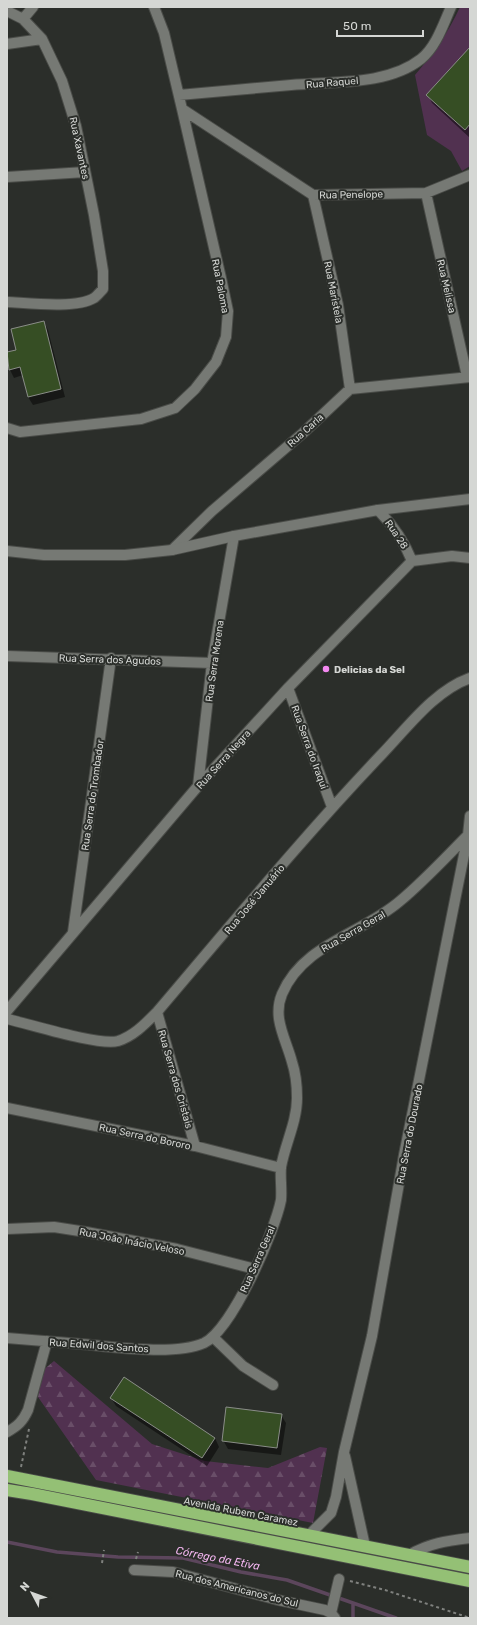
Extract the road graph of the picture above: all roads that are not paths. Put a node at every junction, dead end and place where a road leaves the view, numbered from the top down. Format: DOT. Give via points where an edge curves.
graph roads {
  1 [pos="34,7"];
  2 [pos="154,7"];
  3 [pos="451,7"];
  4 [pos="7,11"];
  5 [pos="23,20"];
  6 [pos="42,40"];
  7 [pos="7,44"];
  8 [pos="179,95"];
  9 [pos="182,109"];
  10 [pos="85,172"];
  11 [pos="470,175"];
  12 [pos="7,177"];
  13 [pos="426,193"];
  14 [pos="312,195"];
  15 [pos="7,302"];
  16 [pos="469,377"];
  17 [pos="350,389"];
  18 [pos="7,428"];
  19 [pos="470,499"];
  20 [pos="378,510"];
  21 [pos="234,536"];
  22 [pos="172,550"];
  23 [pos="7,551"];
  24 [pos="470,558"];
  25 [pos="412,561"];
  26 [pos="7,656"];
  27 [pos="111,658"];
  28 [pos="212,663"];
  29 [pos="470,678"];
  30 [pos="288,688"];
  31 [pos="198,786"];
  32 [pos="332,806"];
  33 [pos="470,816"];
  34 [pos="469,835"];
  35 [pos="73,932"];
  36 [pos="7,1011"];
  37 [pos="157,1012"];
  38 [pos="7,1019"];
  39 [pos="7,1108"];
  40 [pos="195,1146"];
  41 [pos="281,1168"];
  42 [pos="7,1229"];
  43 [pos="255,1269"];
  44 [pos="213,1337"];
  45 [pos="7,1338"];
  46 [pos="47,1341"];
  47 [pos="273,1385"];
  48 [pos="7,1432"];
  49 [pos="344,1452"];
  50 [pos="13,1477"];
  51 [pos="7,1490"];
  52 [pos="354,1496"];
  53 [pos="336,1497"];
  54 [pos="308,1536"];
  55 [pos="470,1538"];
  56 [pos="365,1546"];
  57 [pos="409,1556"];
  58 [pos="470,1567"];
  59 [pos="134,1570"];
  60 [pos="470,1581"];
  61 [pos="338,1583"];
  62 [pos="333,1612"];
  1 -- 5 [label="street"];
  2 -- 8 [label="street, Rua Paloma" via="164,33"];
  3 -- 8 [label="street, Rua Raquel" via="434,43 422,59 404,70 376,78 344,82"];
  4 -- 5 [label="street, Rua Xavantes"];
  5 -- 6 [label="street, Rua Xavantes"];
  6 -- 7 [label="street"];
  6 -- 10 [label="street, Rua Xavantes" via="62,81 76,126"];
  8 -- 9 [label="street, Rua Paloma"];
  9 -- 14 [label="street, Rua Penelope"];
  9 -- 18 [label="street, Rua Paloma" via="228,312 226,337 216,362 195,389 174,408 141,419 20,432"];
  10 -- 12 [label="street"];
  10 -- 15 [label="street, Rua Xavantes" via="104,271 103,289 94,298 80,303"];
  11 -- 13 [label="street, Rua Penelope"];
  13 -- 14 [label="street, Rua Penelope"];
  13 -- 16 [label="street, Rua Melissa"];
  14 -- 17 [label="street, Rua Maristela" via="338,305"];
  16 -- 17 [label="street"];
  17 -- 22 [label="street, Rua Carla" via="212,511"];
  19 -- 20 [label="street"];
  20 -- 21 [label="street"];
  20 -- 25 [label="street, Rua 28" via="406,545"];
  21 -- 22 [label="street"];
  21 -- 28 [label="street, Rua Serra Morena"];
  22 -- 23 [label="street" via="126,555 44,555"];
  24 -- 25 [label="street" via="452,556"];
  25 -- 30 [label="street, Rua Serra Negra"];
  26 -- 27 [label="street, Rua Serra dos Agudos"];
  27 -- 28 [label="street, Rua Serra dos Agudos"];
  27 -- 35 [label="street, Rua Serra do Trombador"];
  28 -- 31 [label="street, Rua Serra Morena"];
  29 -- 32 [label="street, Rua José Januário" via="458,682 435,699"];
  30 -- 31 [label="street, Rua Serra Negra"];
  30 -- 32 [label="street, Rua Serra do Iraqui"];
  31 -- 35 [label="street, Rua Serra Negra"];
  32 -- 37 [label="street, Rua José Januário"];
  33 -- 34 [label="street, Rua Serra do Dourado"];
  34 -- 41 [label="street, Rua Serra Geral" via="400,902 378,918 328,944 311,956 286,986 280,1003 279,1020 292,1061 297,1109"];
  34 -- 49 [label="street, Rua Serra do Dourado" via="406,1148 372,1336"];
  35 -- 36 [label="street, Rua Serra Negra"];
  37 -- 38 [label="street, Rua José Januário" via="128,1037 117,1041 90,1039"];
  37 -- 40 [label="street, Rua Serra dos Cristais"];
  39 -- 40 [label="street, Rua Serra do Bororo"];
  40 -- 41 [label="street, Rua Serra do Bororo"];
  41 -- 43 [label="street, Rua Serra Geral" via="281,1200"];
  42 -- 43 [label="street, Rua João Inácio Veloso" via="54,1227 86,1232 177,1249"];
  43 -- 44 [label="street, Rua Serra Geral" via="232,1314"];
  44 -- 46 [label="street, Rua Edwil dos Santos" via="189,1347 146,1350"];
  44 -- 47 [label="street" via="243,1366"];
  45 -- 46 [label="street, Rua Edwil dos Santos"];
  46 -- 48 [label="street" via="24,1420"];
  49 -- 52 [label="street, Rua Serra do Dourado"];
  49 -- 53 [label="street, Rua Serra do Dourado"];
  50 -- 54 [label="highway, Avenida Rubem Caramez"];
  51 -- 60 [label="highway"];
  52 -- 53 [label="street"];
  52 -- 56 [label="street, Rua Serra do Dourado"];
  53 -- 54 [label="street, Rua Serra do Dourado" via="331,1513"];
  54 -- 56 [label="highway, Avenida Rubem Caramez"];
  55 -- 57 [label="street" via="441,1541"];
  56 -- 57 [label="highway, Avenida Rubem Caramez"];
  57 -- 58 [label="highway, Avenida Rubem Caramez"];
  59 -- 62 [label="street, Rua dos Americanos do Sul" via="173,1572"];
  61 -- 62 [label="street"];
}
